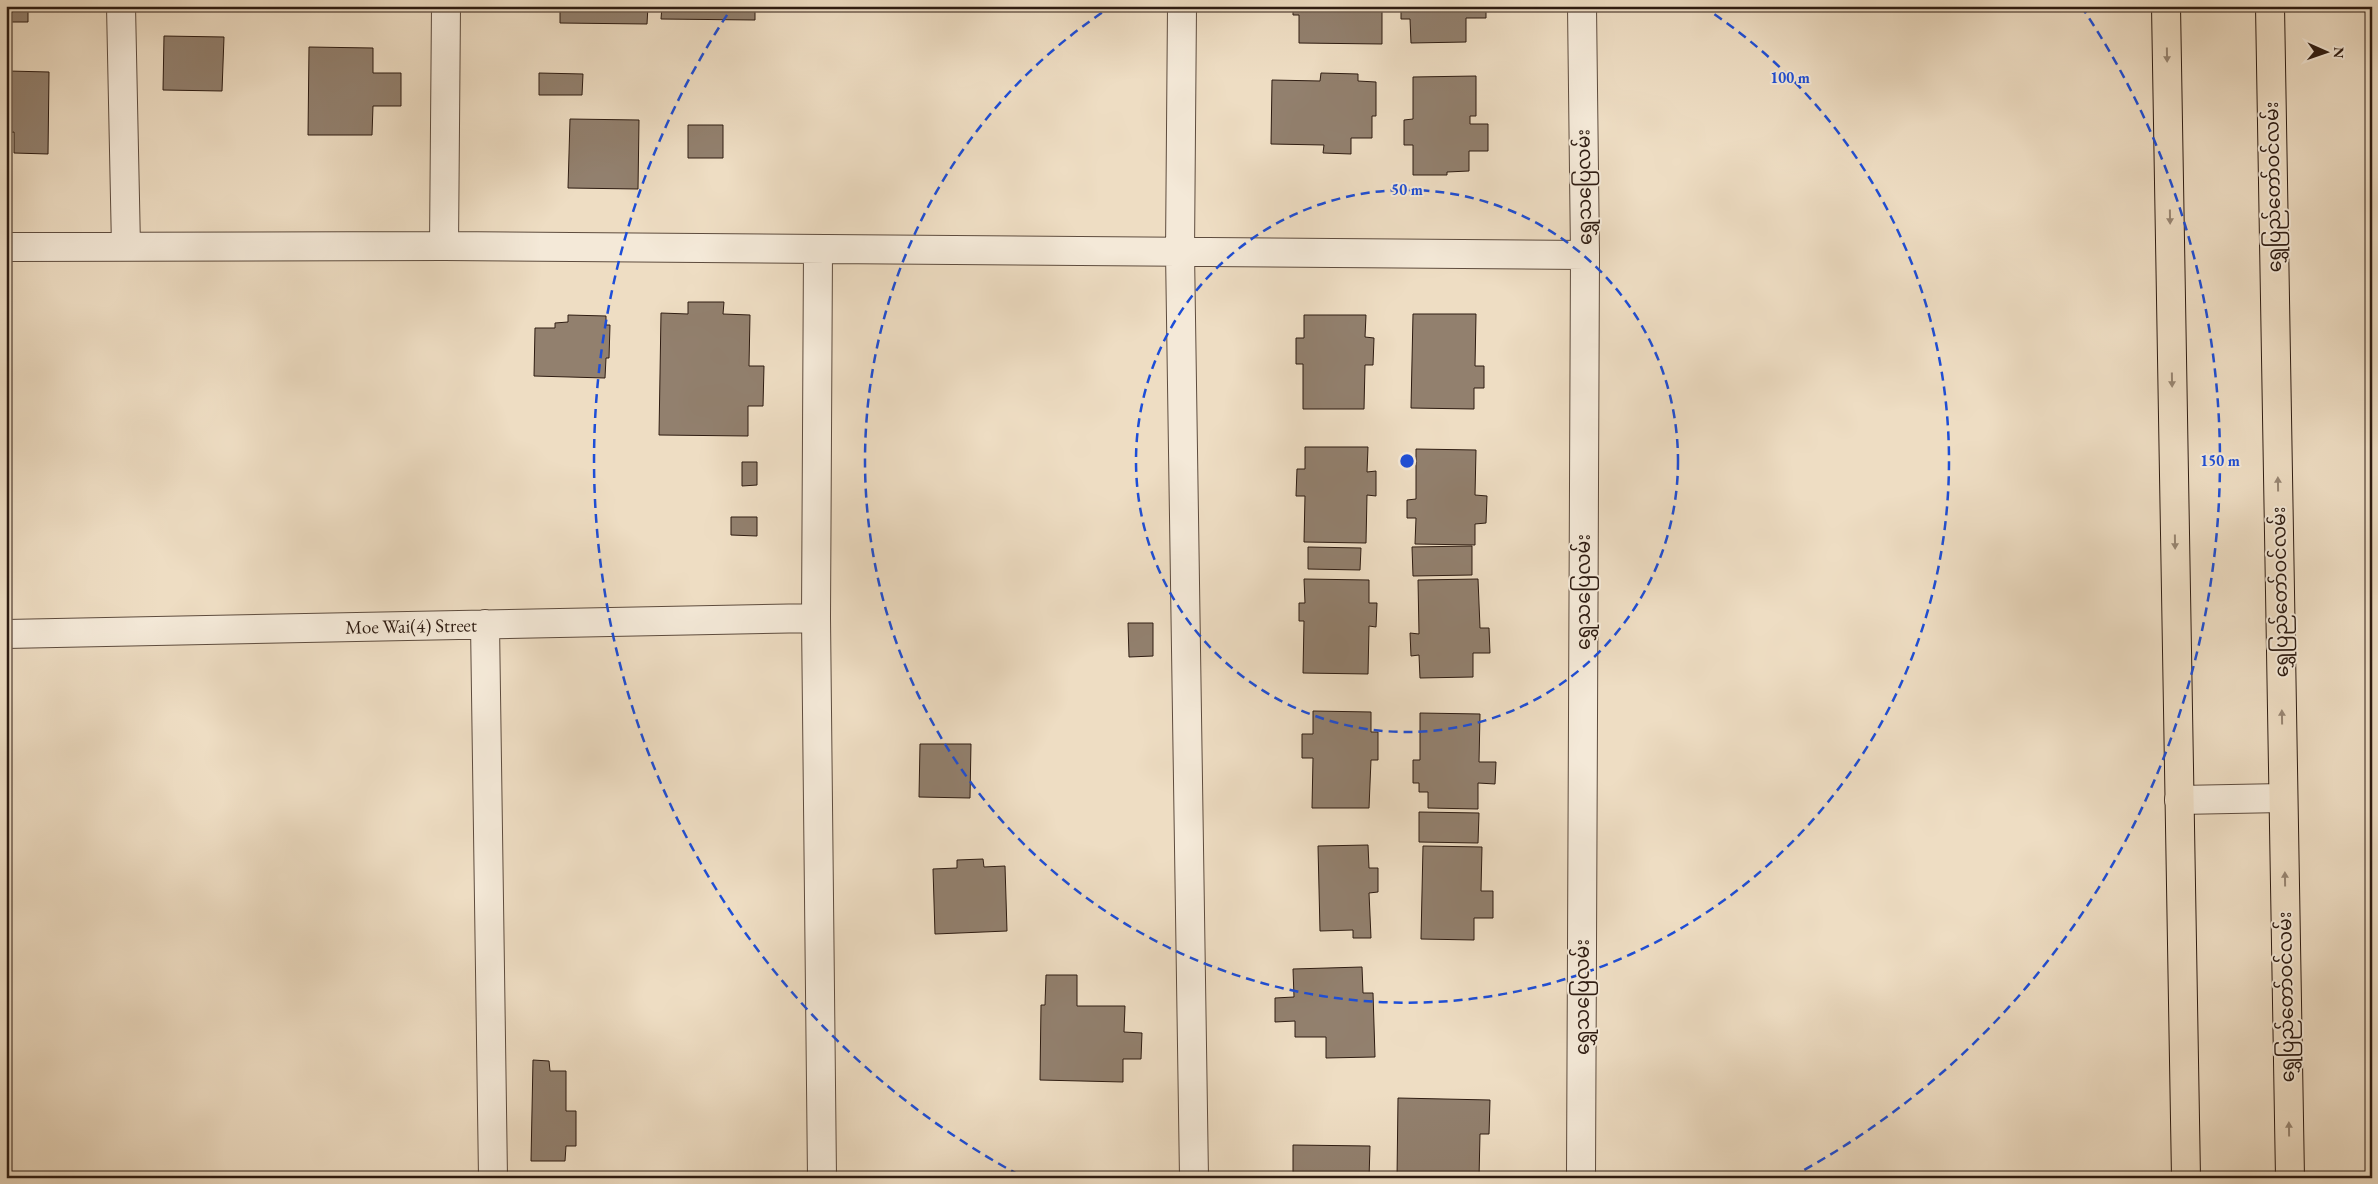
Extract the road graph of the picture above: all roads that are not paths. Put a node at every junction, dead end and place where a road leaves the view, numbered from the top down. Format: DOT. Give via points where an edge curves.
graph roads {
  1 [pos="121,6"];
  2 [pos="446,6"];
  3 [pos="1182,6"];
  4 [pos="1582,6"];
  5 [pos="2166,6"];
  6 [pos="2270,6"];
  7 [pos="444,246"];
  8 [pos="6,247"];
  9 [pos="126,247"];
  10 [pos="818,249"];
  11 [pos="1180,252"];
  12 [pos="1584,255"];
  13 [pos="816,618"];
  14 [pos="485,624"];
  15 [pos="6,634"];
  16 [pos="2283,798"];
  17 [pos="2179,800"];
  18 [pos="494,1178"];
  19 [pos="822,1178"];
  20 [pos="1194,1178"];
  21 [pos="1581,1178"];
  22 [pos="2186,1178"];
  23 [pos="2290,1178"];
  1 -- 9 [label="street"];
  2 -- 7 [label="street"];
  3 -- 11 [label="street"];
  4 -- 12 [label="street, ရွှေသပြေလမ်း"];
  5 -- 17 [label="main road, one-way"];
  16 -- 6 [label="main road, ရွှေပြည်တော်ဝင်လမ်း, one-way"];
  7 -- 9 [label="street"];
  7 -- 10 [label="street"];
  8 -- 9 [label="street"];
  10 -- 11 [label="street"];
  10 -- 13 [label="street"];
  11 -- 12 [label="street"];
  11 -- 20 [label="street"];
  12 -- 21 [label="street, ရွှေသပြေလမ်း"];
  13 -- 14 [label="street, Moe Wai(4) Street"];
  13 -- 19 [label="street"];
  14 -- 15 [label="street, Moe Wai(4) Street"];
  14 -- 18 [label="street"];
  16 -- 17 [label="street"];
  23 -- 16 [label="main road, ရွှေပြည်တော်ဝင်လမ်း, one-way"];
  17 -- 22 [label="main road"];
}
